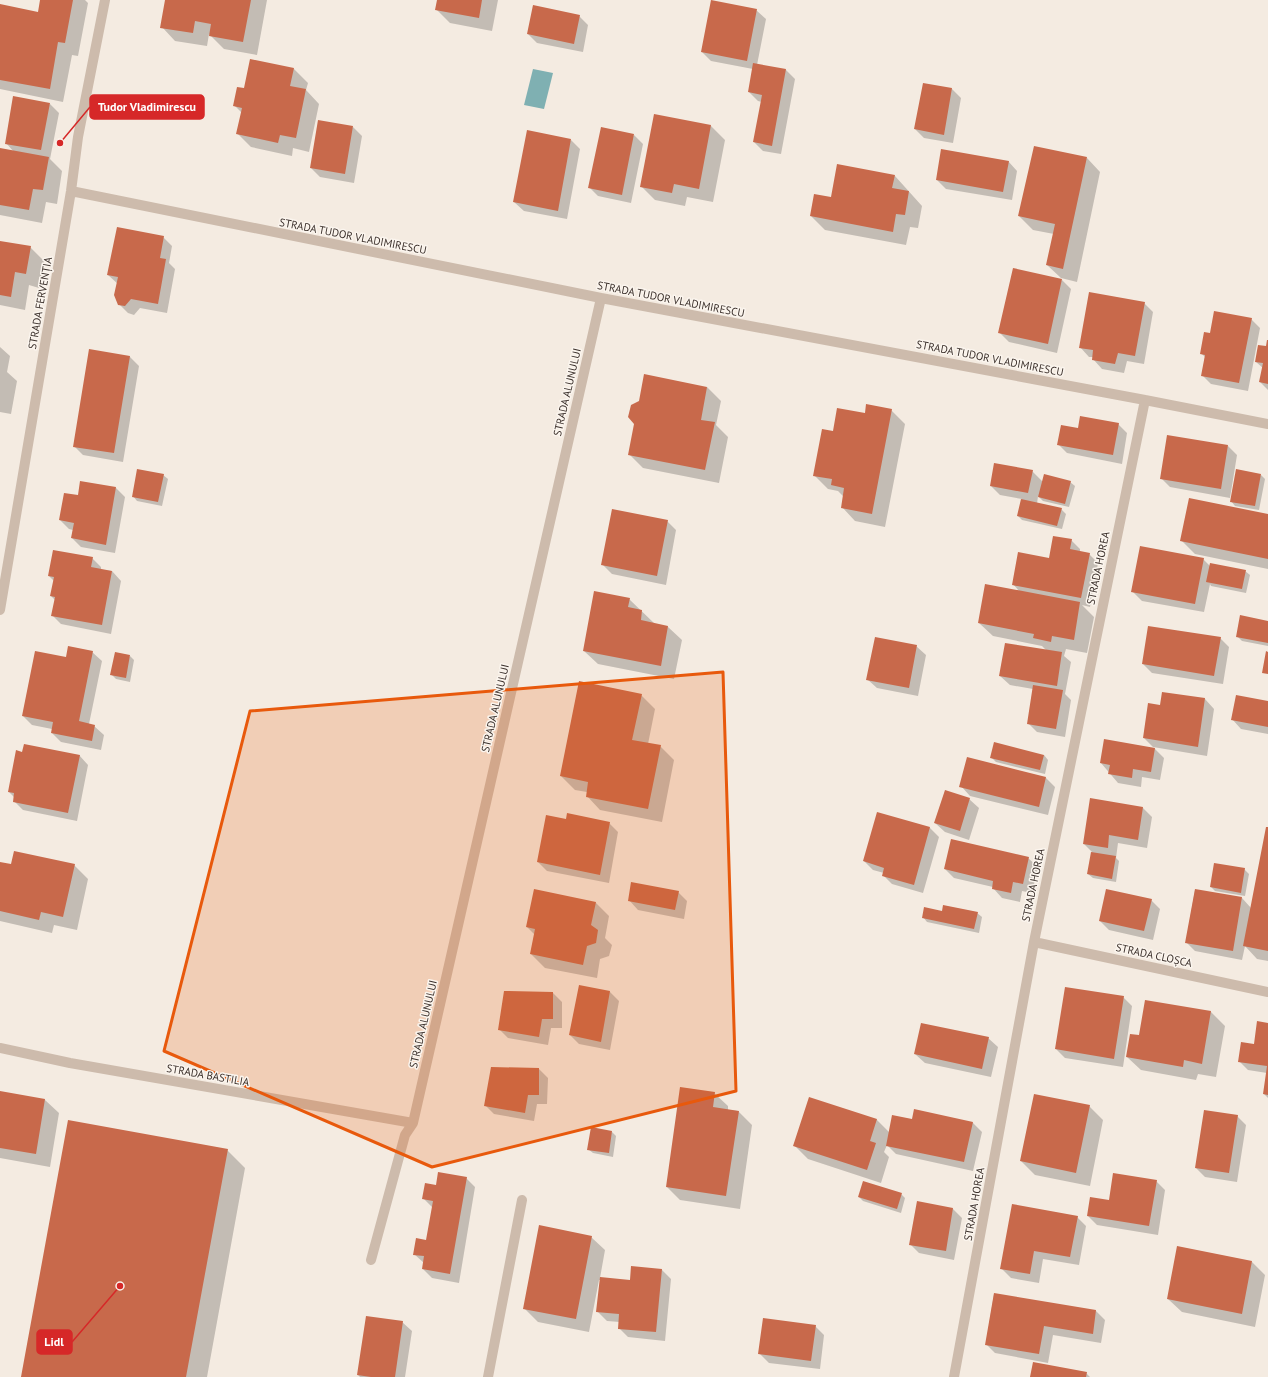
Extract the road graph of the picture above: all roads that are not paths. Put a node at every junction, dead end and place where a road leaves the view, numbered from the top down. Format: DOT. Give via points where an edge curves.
graph roads {
  1 [pos="105,0"];
  2 [pos="71,191"];
  3 [pos="601,298"];
  4 [pos="1145,400"];
  5 [pos="1268,424"];
  6 [pos="0,610"];
  7 [pos="1034,942"];
  8 [pos="1268,992"];
  9 [pos="0,1048"];
  10 [pos="413,1123"];
  11 [pos="522,1200"];
  12 [pos="371,1260"];
  13 [pos="488,1377"];
  14 [pos="954,1377"];
  1 -- 2 [label="street, STRADA FERVENȚIA" via="78,137"];
  2 -- 3 [label="street, STRADA TUDOR VLADIMIRESCU"];
  2 -- 6 [label="street, STRADA FERVENȚIA"];
  3 -- 4 [label="street, STRADA TUDOR VLADIMIRESCU"];
  3 -- 10 [label="street, STRADA ALUNULUI"];
  4 -- 5 [label="street, STRADA TUDOR VLADIMIRESCU"];
  4 -- 7 [label="street, STRADA HOREA"];
  7 -- 8 [label="street, STRADA CLOȘCA"];
  7 -- 14 [label="street, STRADA HOREA"];
  9 -- 10 [label="street, STRADA BASTILIA" via="70,1063"];
  10 -- 12 [label="street, STRADA ALUNULUI" via="405,1135"];
  11 -- 13 [label="street"];
}
